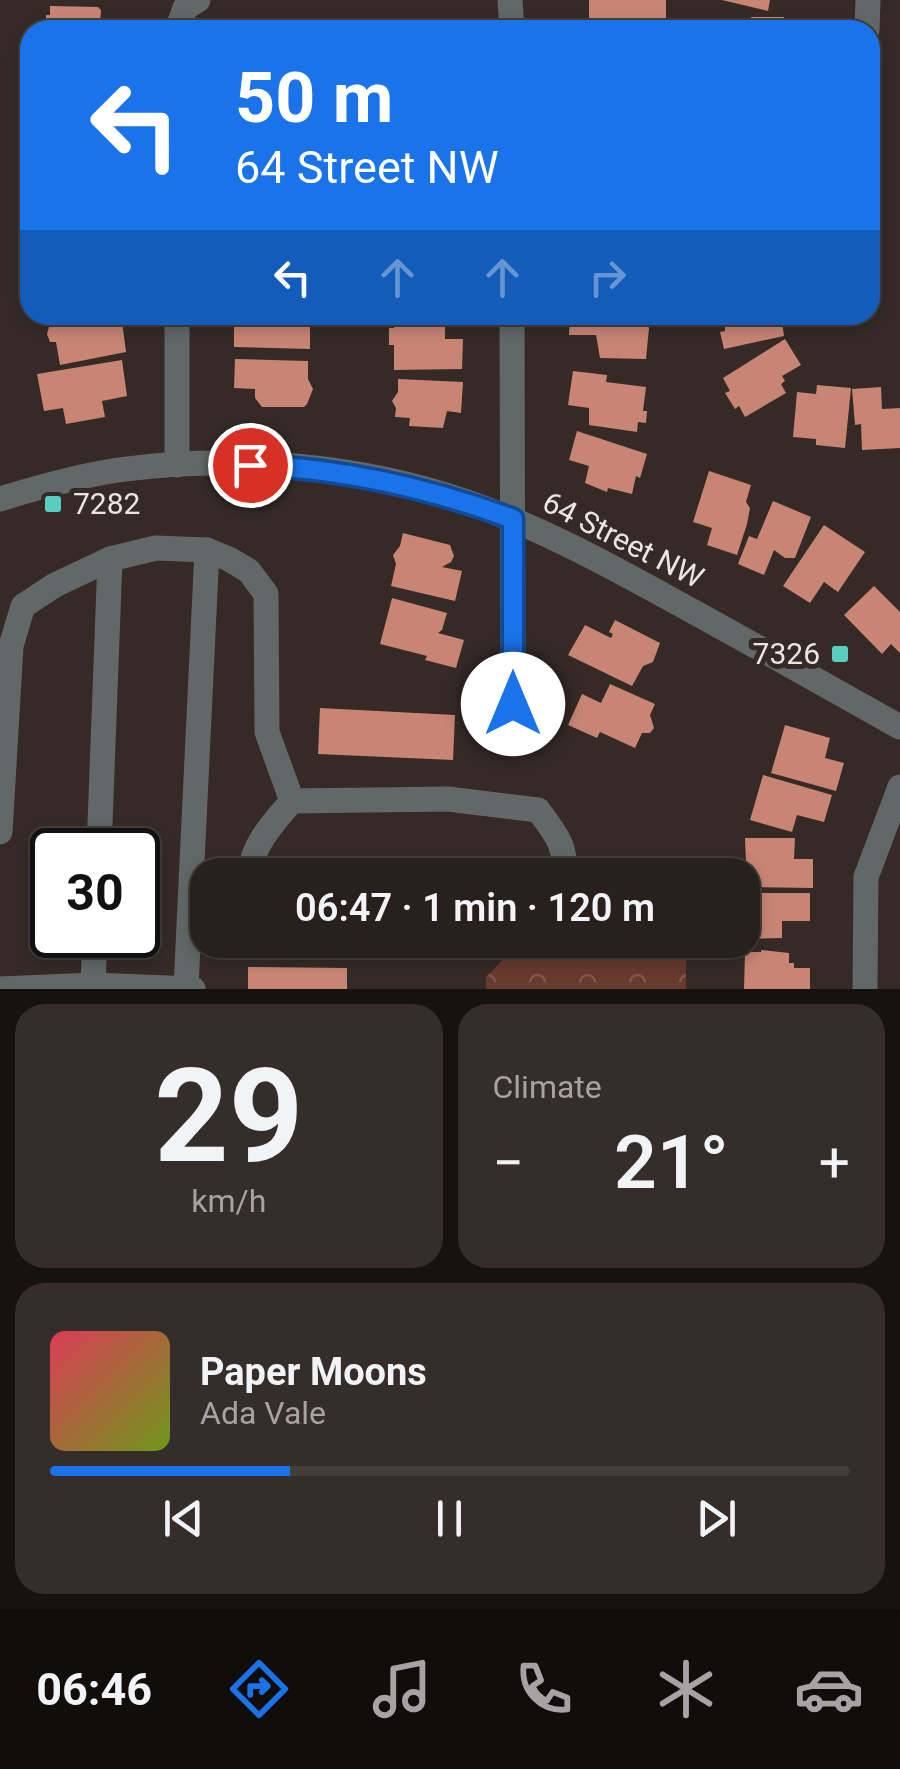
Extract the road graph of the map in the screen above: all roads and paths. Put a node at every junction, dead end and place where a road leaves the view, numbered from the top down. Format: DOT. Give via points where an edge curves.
graph roads {
  1 [pos="177,325"];
  2 [pos="512,325"];
  3 [pos="177,465"];
  4 [pos="0,499"];
  5 [pos="513,519"];
  6 [pos="207,550"];
  7 [pos="110,559"];
  8 [pos="513,704"];
  9 [pos="900,726"];
  10 [pos="900,787"];
  11 [pos="292,802"];
  12 [pos="99,828"];
  13 [pos="0,832"];
  14 [pos="200,858"];
  15 [pos="252,858"];
  16 [pos="563,858"];
  17 [pos="94,958"];
  18 [pos="193,958"];
  19 [pos="93,985"];
  20 [pos="190,988"];
  21 [pos="0,989"];
  22 [pos="865,989"];
  1 -- 3 [label="street"];
  2 -- 5 [label="street"];
  3 -- 4 [label="street, 64 Street NW" via="80,477"];
  3 -- 5 [label="street, 64 Street NW" via="308,466 425,489"];
  5 -- 8 [label="street"];
  5 -- 9 [label="street, 64 Street NW" via="579,548"];
  6 -- 7 [label="street" via="156,548"];
  6 -- 11 [label="street" via="248,571 266,594 267,732"];
  6 -- 14 [label="street"];
  7 -- 12 [label="street"];
  7 -- 13 [label="street" via="23,606 11,646"];
  10 -- 22 [label="street" via="866,877"];
  11 -- 15 [label="street"];
  11 -- 16 [label="street" via="448,799 538,810 561,840"];
  17 -- 19 [label="street"];
  18 -- 20 [label="street"];
  19 -- 20 [label="street"];
  19 -- 21 [label="street"];
}
